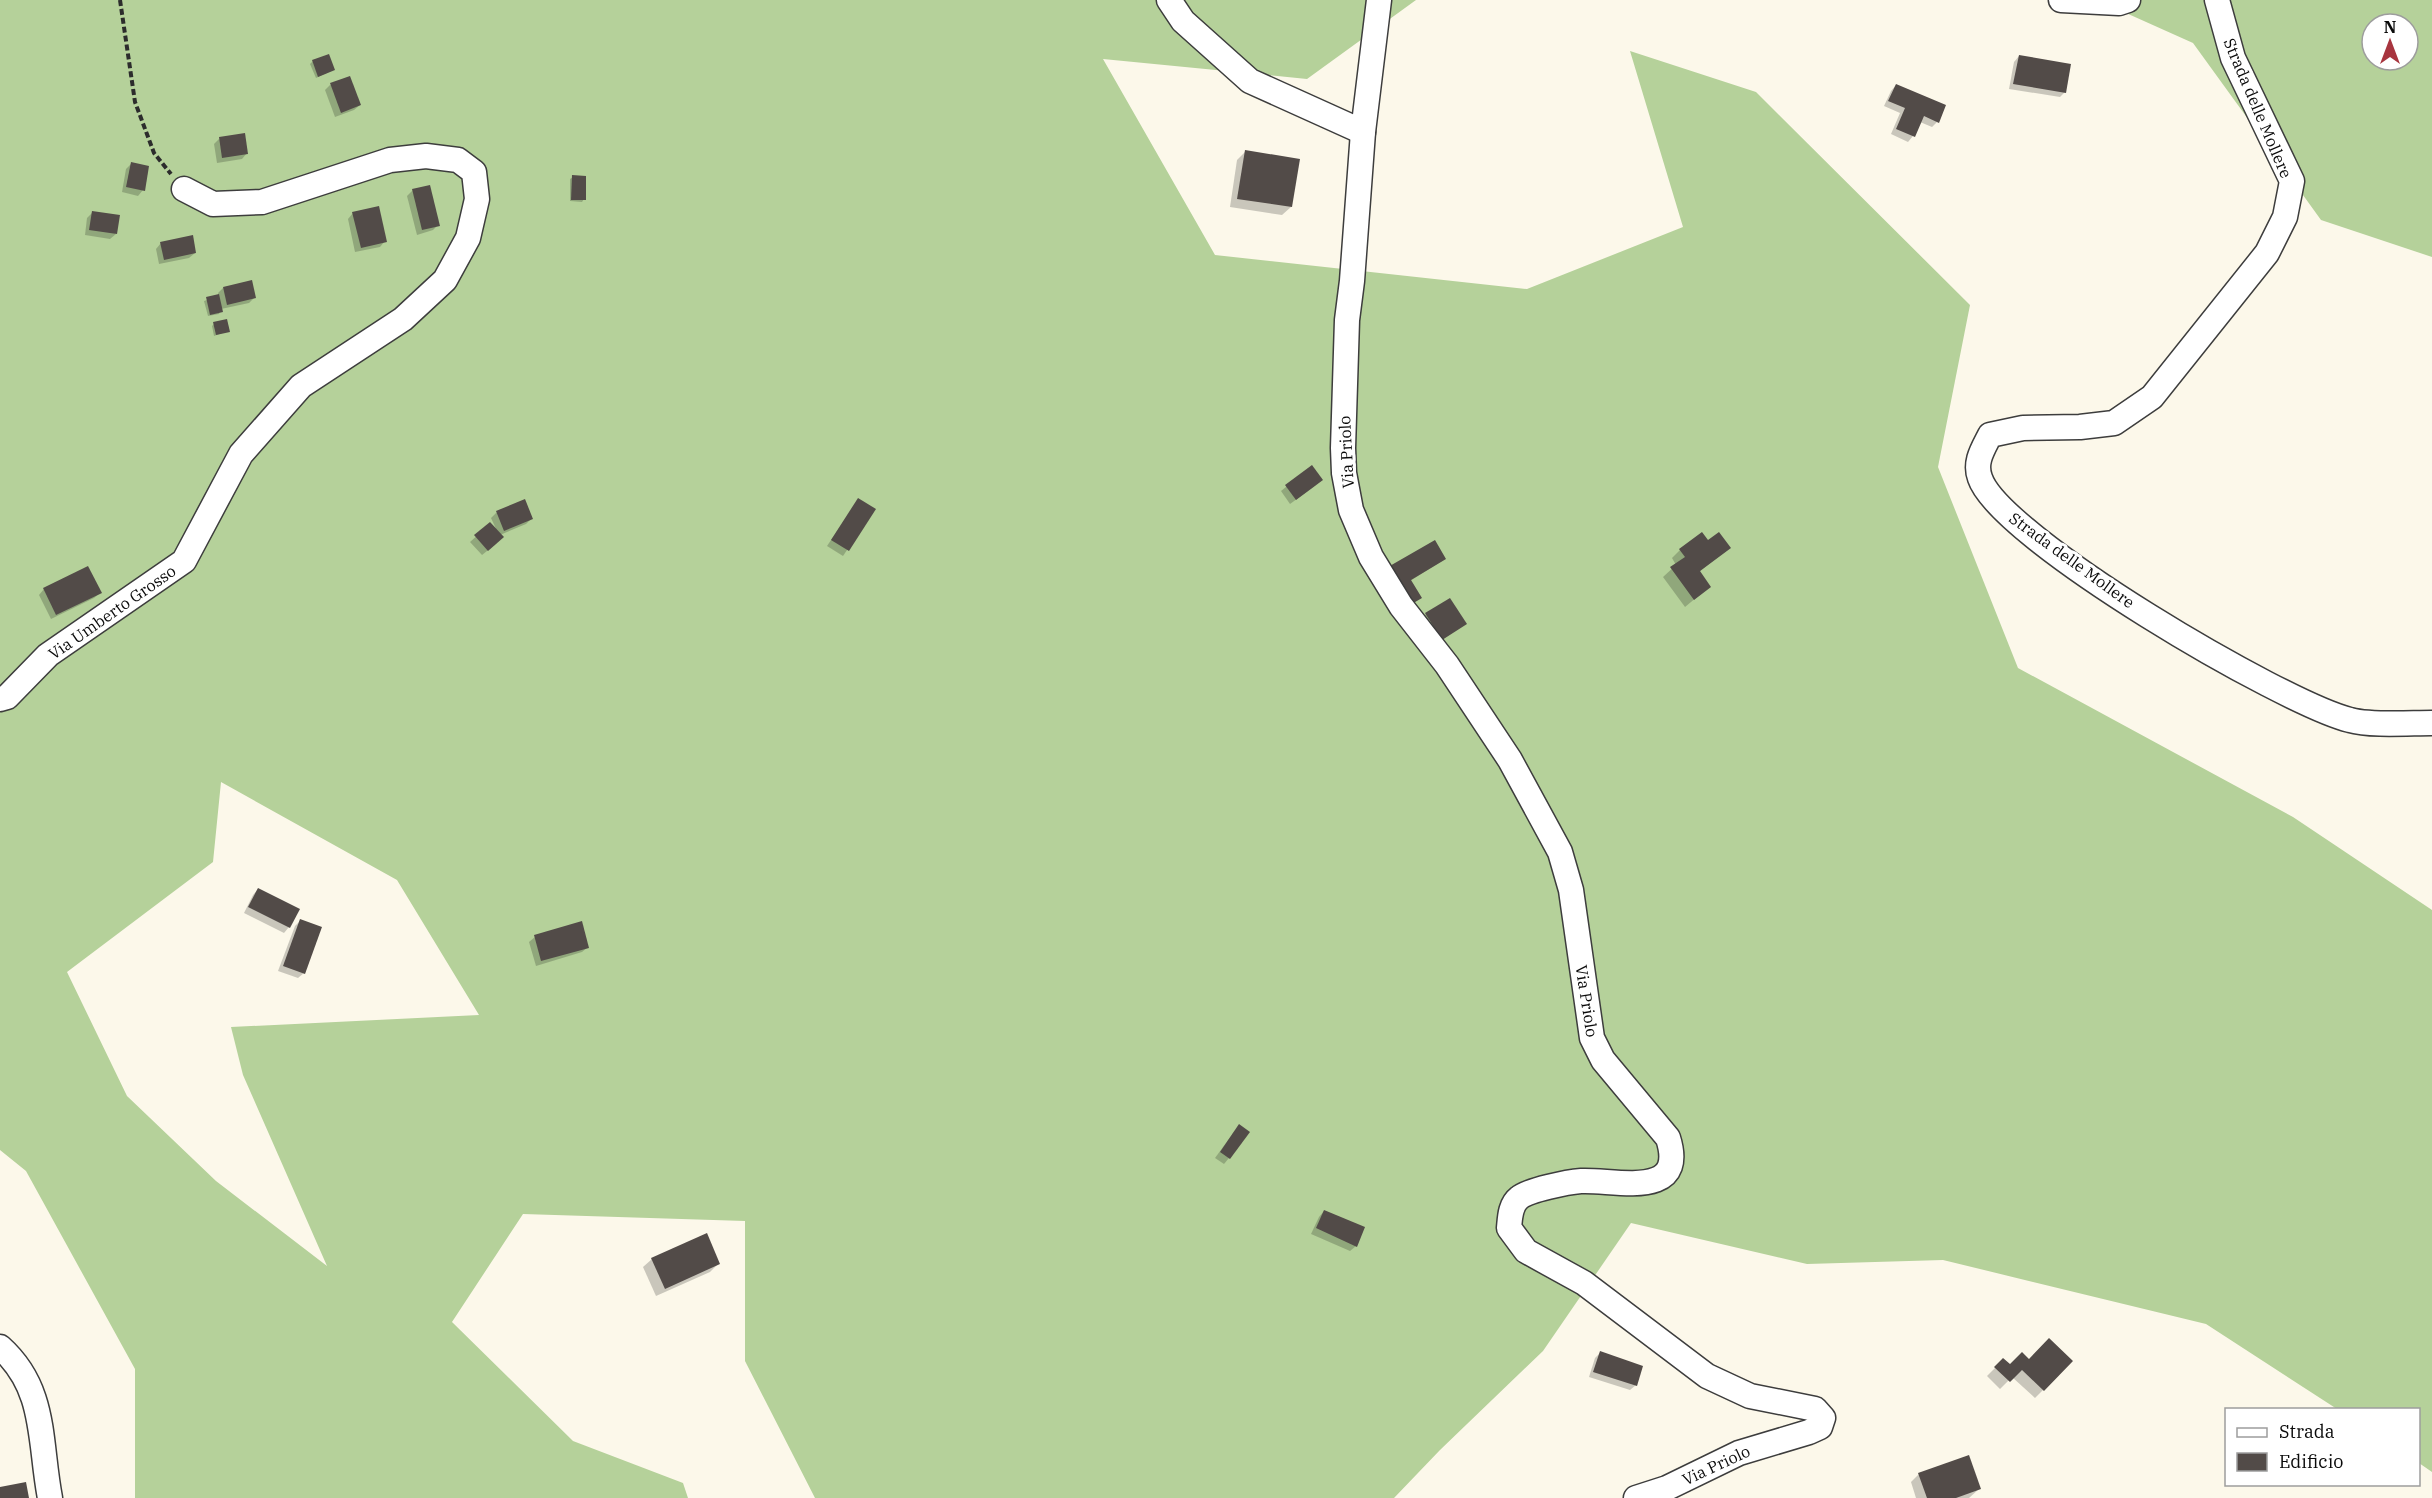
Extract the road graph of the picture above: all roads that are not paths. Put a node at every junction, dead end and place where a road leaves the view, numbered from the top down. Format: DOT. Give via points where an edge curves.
graph roads {
  1 [pos="1169,0"];
  2 [pos="1379,0"];
  3 [pos="2061,0"];
  4 [pos="2128,0"];
  5 [pos="2217,0"];
  6 [pos="1363,132"];
  7 [pos="184,189"];
  8 [pos="0,699"];
  9 [pos="2432,723"];
  10 [pos="0,1347"];
  11 [pos="50,1498"];
  12 [pos="1636,1498"];
  1 -- 6 [label="street" via="1184,21 1250,81"];
  2 -- 6 [label="street, Via Priolo"];
  3 -- 4 [label="street"];
  5 -- 9 [label="street, Strada delle Mollere" via="2233,58 2292,181 2285,218 2267,253 2152,397 2114,423 2023,428 1990,435 1978,458 1979,478 1994,501 2037,537 2095,580 2221,661 2308,706 2352,721"];
  6 -- 12 [label="street, Via Priolo" via="1344,384 1344,473 1351,510 1365,547 1401,606 1447,665 1504,750 1560,852 1571,890 1596,1049 1668,1138 1673,1154 1666,1171 1648,1183 1580,1181 1519,1198 1511,1209 1509,1228 1526,1251 1584,1283 1707,1376 1750,1396 1810,1408 1823,1416 1820,1427 1809,1432 1739,1453 1667,1488"];
  7 -- 8 [label="street, Via Umberto Grosso" via="213,204 262,202 390,160 426,156 458,160 474,172 477,199 468,238 445,280 403,319 302,386 241,454 184,561 48,655 6,698"];
  10 -- 11 [label="street" via="27,1378 38,1409"];
}
